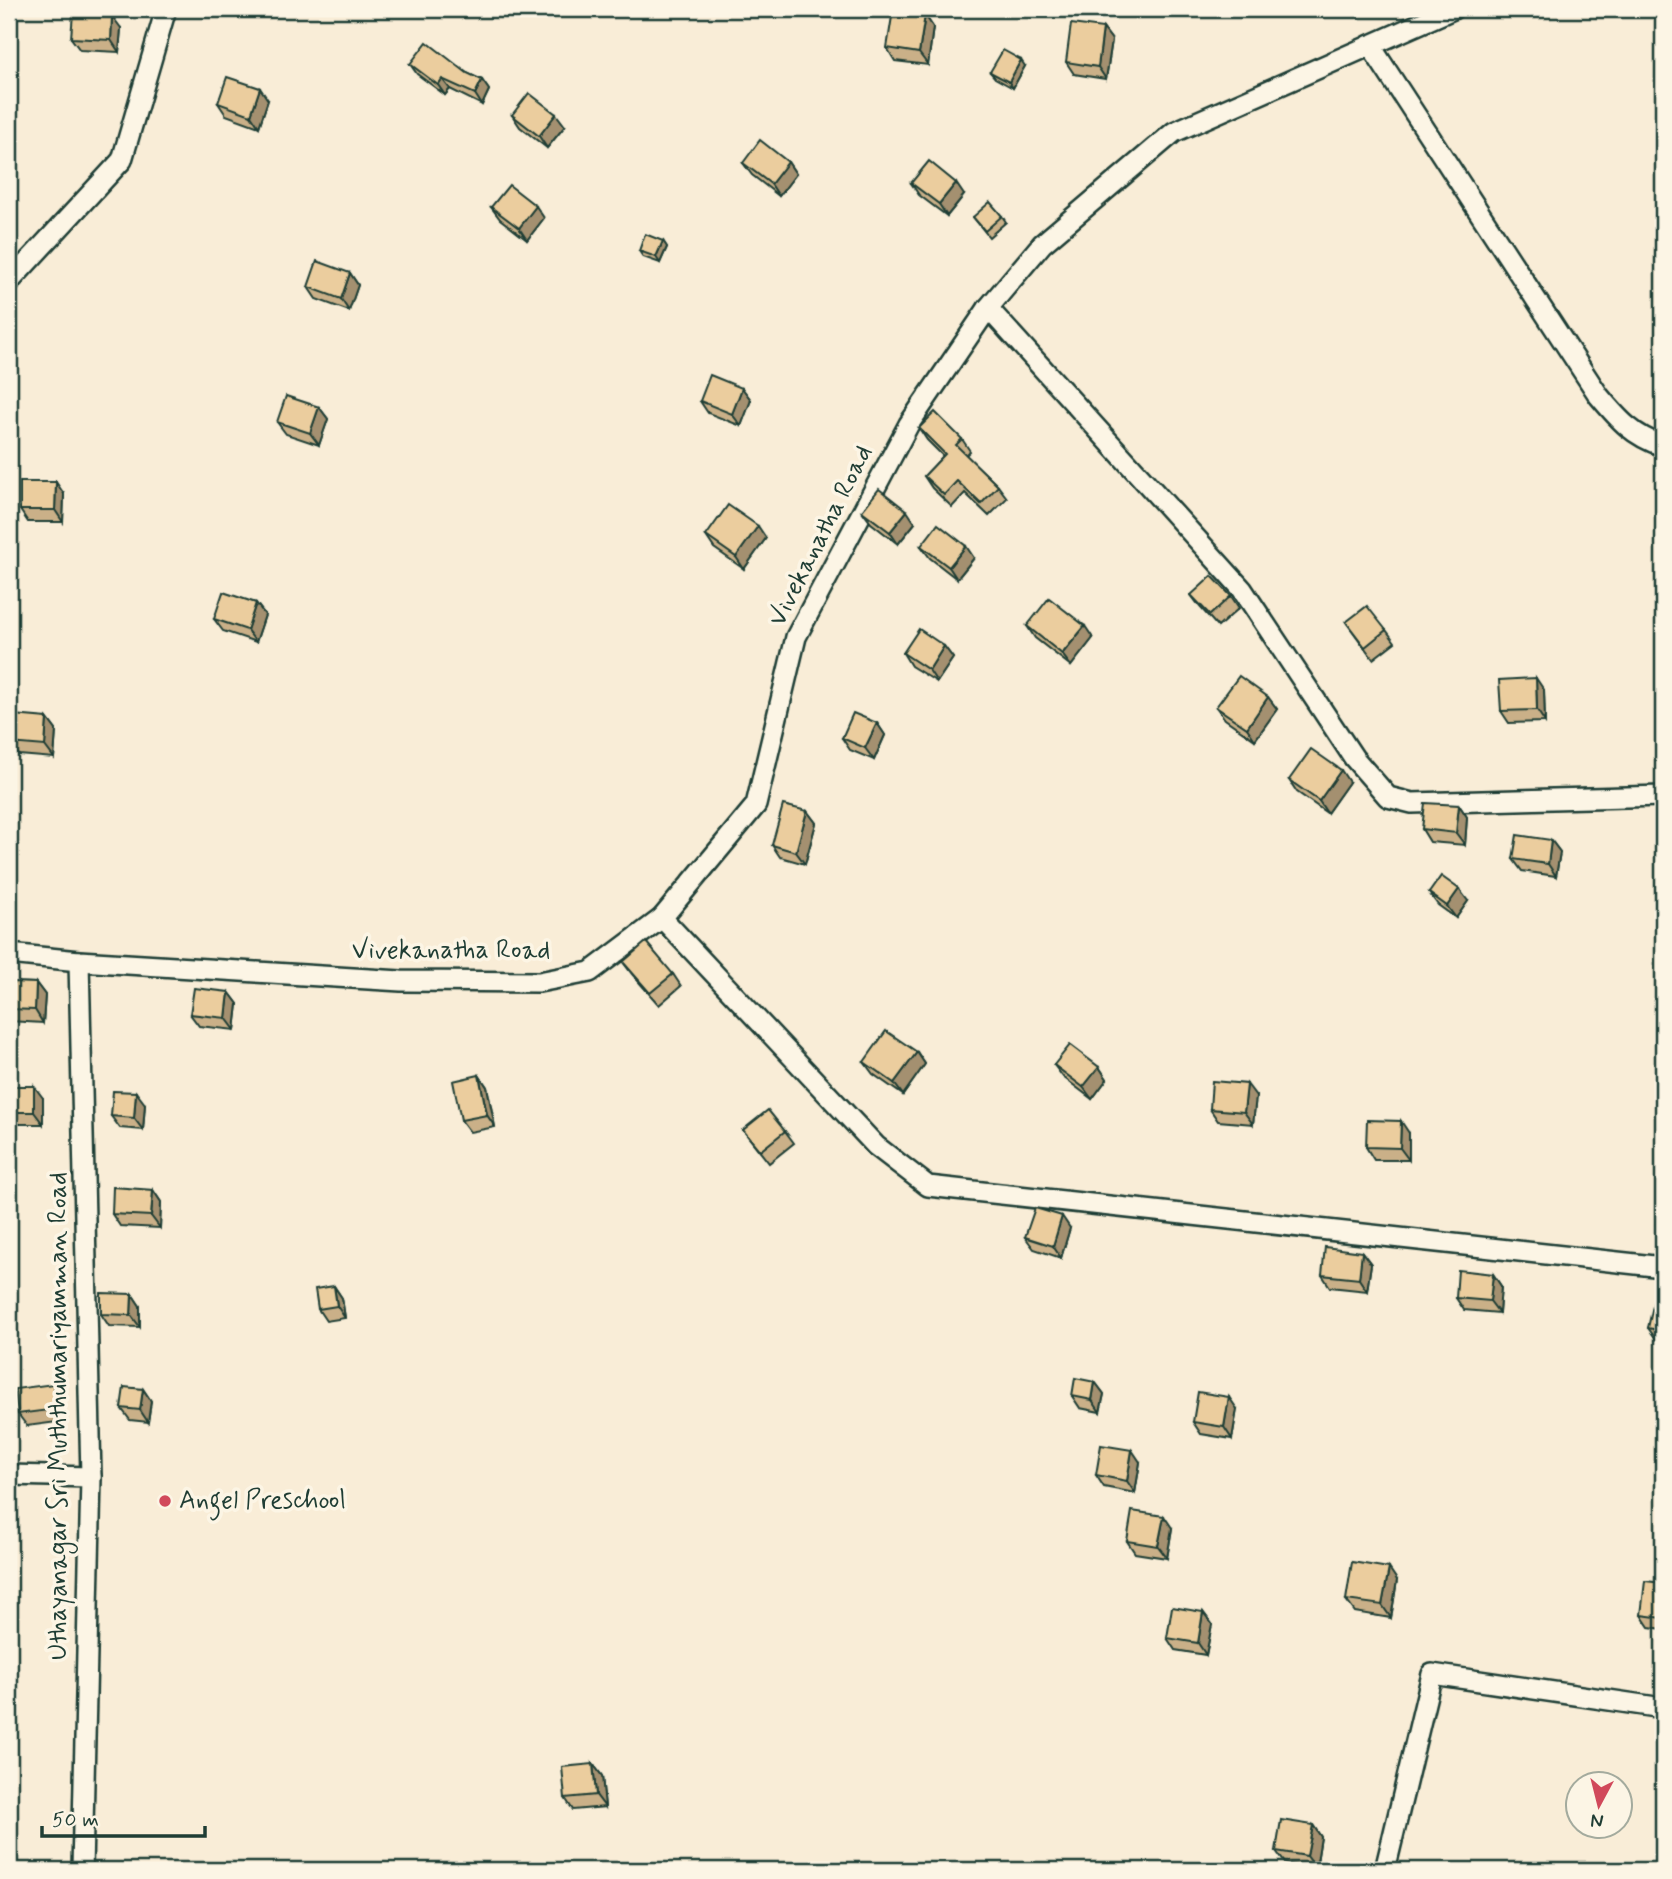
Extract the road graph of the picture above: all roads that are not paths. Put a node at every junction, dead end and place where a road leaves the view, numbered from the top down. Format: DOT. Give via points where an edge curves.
graph roads {
  1 [pos="166,9"];
  2 [pos="1453,9"];
  3 [pos="1370,45"];
  4 [pos="9,284"];
  5 [pos="988,308"];
  6 [pos="1663,446"];
  7 [pos="1663,796"];
  8 [pos="662,918"];
  9 [pos="9,954"];
  10 [pos="79,961"];
  11 [pos="1663,1267"];
  12 [pos="9,1475"];
  13 [pos="91,1477"];
  14 [pos="1663,1708"];
  15 [pos="82,1870"];
  16 [pos="1385,1870"];
  1 -- 4 [label="street" via="122,160"];
  2 -- 3 [label="street, Vivekanatha Road"];
  3 -- 5 [label="street, Vivekanatha Road" via="1174,132 1042,244"];
  3 -- 6 [label="street" via="1599,396 1624,426"];
  5 -- 7 [label="street" via="1242,589 1354,758 1388,797 1412,803"];
  5 -- 8 [label="street, Vivekanatha Road" via="909,424 796,637 756,805"];
  8 -- 10 [label="street, Vivekanatha Road" via="590,972 540,982 401,981"];
  8 -- 11 [label="street" via="876,1146 928,1186"];
  9 -- 10 [label="street, Vivekanatha Road"];
  10 -- 13 [label="street, Uthayanagar Sri Muththumariyamman Road"];
  12 -- 13 [label="street"];
  13 -- 15 [label="street, Uthayanagar Sri Muththumariyamman Road"];
  14 -- 16 [label="street" via="1432,1674"];
}
